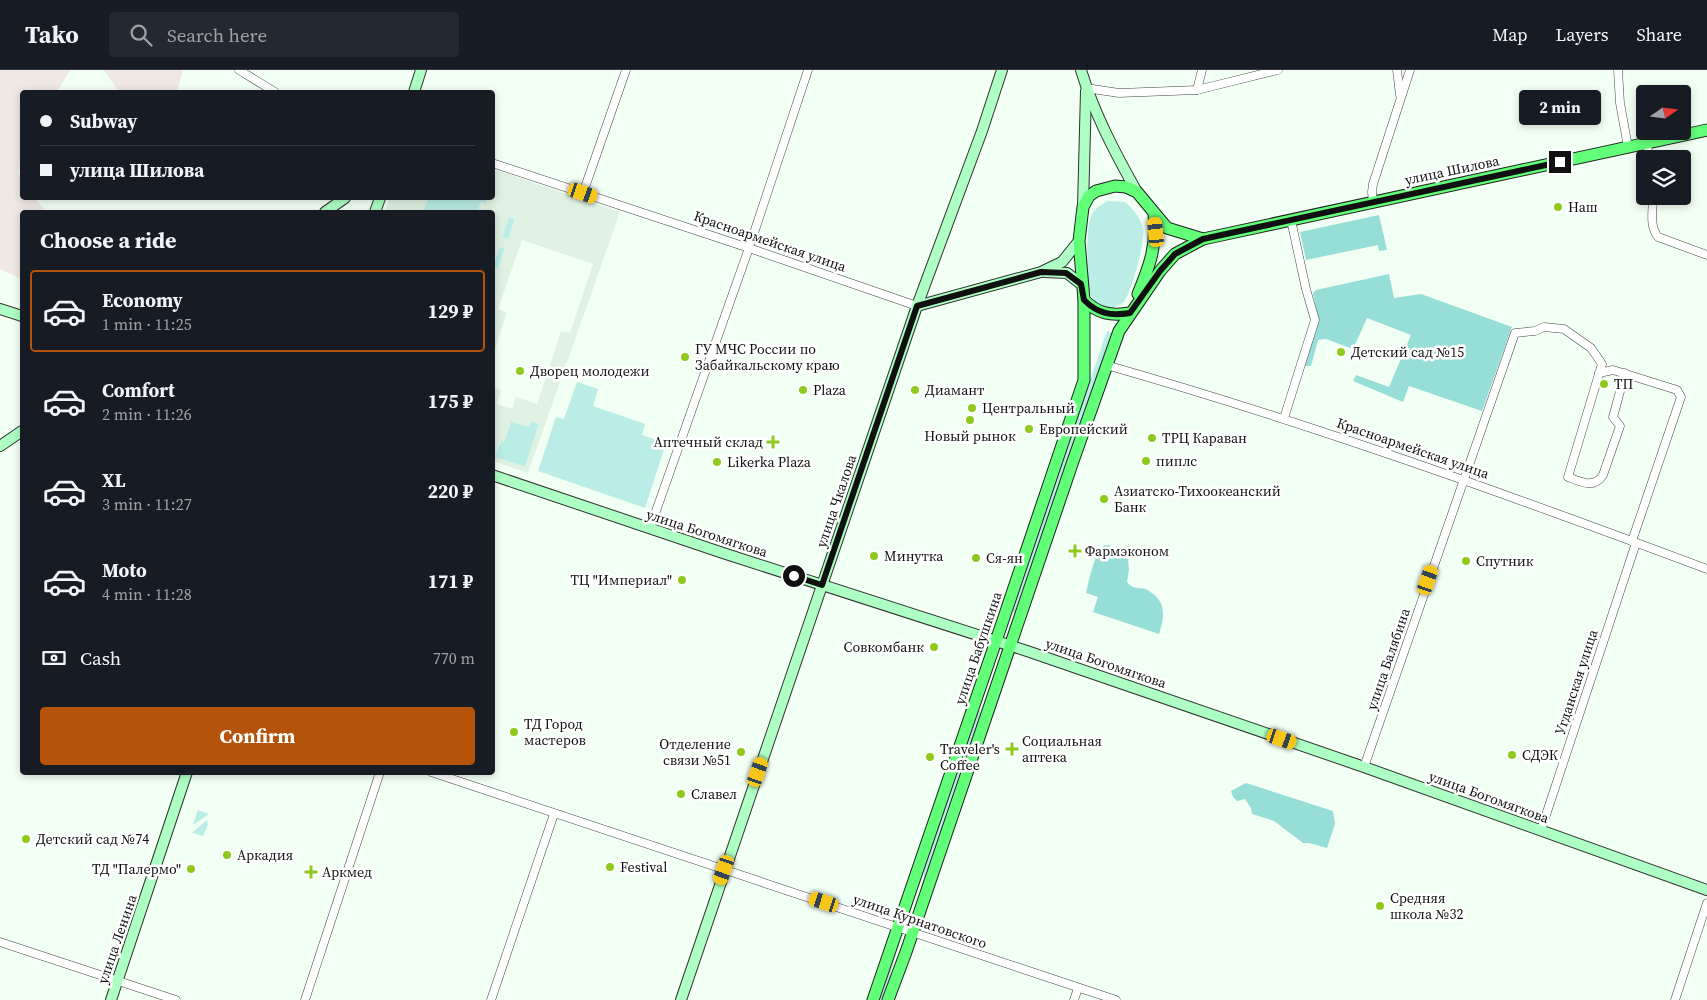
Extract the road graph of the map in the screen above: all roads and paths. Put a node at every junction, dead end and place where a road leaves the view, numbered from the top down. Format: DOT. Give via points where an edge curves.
graph roads {
  1 [pos="239,70"];
  2 [pos="421,70"];
  3 [pos="626,70"];
  4 [pos="808,70"];
  5 [pos="1002,70"];
  6 [pos="1081,70"];
  7 [pos="1202,70"];
  8 [pos="1278,70"];
  9 [pos="1397,70"];
  10 [pos="1410,70"];
  11 [pos="1618,70"];
  12 [pos="1086,88"];
  13 [pos="272,90"];
  14 [pos="415,90"];
  15 [pos="1196,90"];
  16 [pos="1400,100"];
  17 [pos="1707,130"];
  18 [pos="1646,143"];
  19 [pos="1628,147"];
  20 [pos="1648,150"];
  21 [pos="495,164"];
  22 [pos="1137,192"];
  23 [pos="583,193"];
  24 [pos="342,200"];
  25 [pos="1374,202"];
  26 [pos="1653,205"];
  27 [pos="1082,207"];
  28 [pos="327,210"];
  29 [pos="1154,214"];
  30 [pos="1291,220"];
  31 [pos="1203,239"];
  32 [pos="1079,241"];
  33 [pos="749,248"];
  34 [pos="1707,254"];
  35 [pos="1041,272"];
  36 [pos="1081,284"];
  37 [pos="1084,300"];
  38 [pos="917,306"];
  39 [pos="0,309"];
  40 [pos="1130,313"];
  41 [pos="20,315"];
  42 [pos="1106,365"];
  43 [pos="1599,373"];
  44 [pos="1625,373"];
  45 [pos="1284,418"];
  46 [pos="20,432"];
  47 [pos="0,446"];
  48 [pos="495,476"];
  49 [pos="1463,480"];
  50 [pos="650,528"];
  51 [pos="1634,542"];
  52 [pos="1707,569"];
  53 [pos="822,585"];
  54 [pos="996,641"];
  55 [pos="1010,645"];
  56 [pos="1364,767"];
  57 [pos="186,775"];
  58 [pos="379,775"];
  59 [pos="439,775"];
  60 [pos="554,814"];
  61 [pos="1540,830"];
  62 [pos="724,870"];
  63 [pos="1707,890"];
  64 [pos="1707,903"];
  65 [pos="898,927"];
  66 [pos="912,932"];
  67 [pos="0,942"];
  68 [pos="117,981"];
  69 [pos="1078,988"];
  70 [pos="111,1000"];
  71 [pos="176,1000"];
  72 [pos="305,1000"];
  73 [pos="491,1000"];
  74 [pos="681,1000"];
  75 [pos="873,1000"];
  76 [pos="888,1000"];
  77 [pos="1074,1000"];
  78 [pos="1116,1000"];
  79 [pos="1675,1000"];
  1 -- 13 [label="street"];
  2 -- 14 [label="main road"];
  3 -- 23 [label="street"];
  4 -- 33 [label="street"];
  5 -- 38 [label="main road, улица Чкалова"];
  6 -- 12 [label="main road"];
  7 -- 15 [label="street"];
  8 -- 15 [label="street"];
  9 -- 16 [label="street"];
  10 -- 16 [label="street"];
  11 -- 19 [label="street"];
  12 -- 15 [label="street" via="1119,93"];
  12 -- 22 [label="main road"];
  12 -- 27 [label="main road"];
  16 -- 25 [label="street" via="1372,184"];
  17 -- 18 [label="main road, улица Шилова"];
  18 -- 19 [label="main road, улица Шилова"];
  18 -- 20 [label="street"];
  19 -- 25 [label="main road, улица Шилова"];
  21 -- 23 [label="street, Красноармейская улица"];
  22 -- 27 [label="main road" via="1126,187 1106,187 1089,196"];
  22 -- 29 [label="main road"];
  23 -- 33 [label="street, Красноармейская улица"];
  24 -- 28 [label="main road"];
  25 -- 30 [label="main road, улица Шилова"];
  26 -- 34 [label="street" via="1652,224 1658,237"];
  27 -- 32 [label="main road"];
  29 -- 31 [label="main road" via="1167,228"];
  29 -- 40 [label="main road" via="1154,248"];
  30 -- 31 [label="main road, улица Шилова"];
  30 -- 45 [label="street" via="1315,320"];
  31 -- 40 [label="main road" via="1175,254"];
  32 -- 35 [label="main road" via="1062,262"];
  32 -- 36 [label="main road"];
  33 -- 38 [label="street, Красноармейская улица"];
  33 -- 50 [label="street"];
  35 -- 36 [label="main road" via="1066,273"];
  35 -- 38 [label="main road"];
  36 -- 37 [label="main road"];
  37 -- 40 [label="main road" via="1104,314"];
  37 -- 54 [label="main road, улица Бабушкина" via="1084,380"];
  38 -- 53 [label="main road, улица Чкалова"];
  39 -- 41 [label="main road"];
  40 -- 42 [label="main road"];
  42 -- 45 [label="street, Красноармейская улица"];
  42 -- 55 [label="main road"];
  43 -- 44 [label="street, Угданская улица" via="1613,370"];
  43 -- 44 [label="street" via="1568,477 1590,484 1598,482 1603,475 1620,426 1613,417"];
  43 -- 49 [label="street, улица Балябина" via="1602,364 1599,358 1583,341 1564,329 1544,327 1515,333"];
  44 -- 51 [label="street, Угданская улица" via="1677,390 1681,397"];
  45 -- 49 [label="street, Красноармейская улица"];
  46 -- 47 [label="main road"];
  48 -- 50 [label="main road, улица Богомягкова"];
  49 -- 51 [label="street, Красноармейская улица"];
  49 -- 56 [label="street, улица Балябина"];
  50 -- 53 [label="main road, улица Богомягкова"];
  51 -- 52 [label="street, Красноармейская улица"];
  51 -- 61 [label="street, Угданская улица"];
  53 -- 54 [label="main road, улица Богомягкова"];
  53 -- 62 [label="main road, улица Чкалова"];
  54 -- 55 [label="main road, улица Богомягкова"];
  54 -- 65 [label="main road, улица Бабушкина"];
  55 -- 56 [label="main road, улица Богомягкова"];
  55 -- 66 [label="main road"];
  56 -- 61 [label="main road, улица Богомягкова"];
  57 -- 68 [label="main road, улица Ленина"];
  58 -- 72 [label="street"];
  59 -- 60 [label="street, улица Курнатовского"];
  60 -- 62 [label="street, улица Курнатовского"];
  60 -- 73 [label="street"];
  61 -- 63 [label="main road, улица Богомягкова"];
  62 -- 65 [label="street, улица Курнатовского"];
  62 -- 74 [label="main road, улица Чкалова"];
  64 -- 79 [label="street"];
  65 -- 66 [label="street, улица Курнатовского"];
  65 -- 75 [label="main road, улица Бабушкина"];
  66 -- 69 [label="street, улица Курнатовского"];
  66 -- 76 [label="main road"];
  67 -- 68 [label="street"];
  68 -- 70 [label="main road, улица Ленина"];
  68 -- 71 [label="street"];
  69 -- 77 [label="street"];
  69 -- 78 [label="street, улица Курнатовского"];
}
